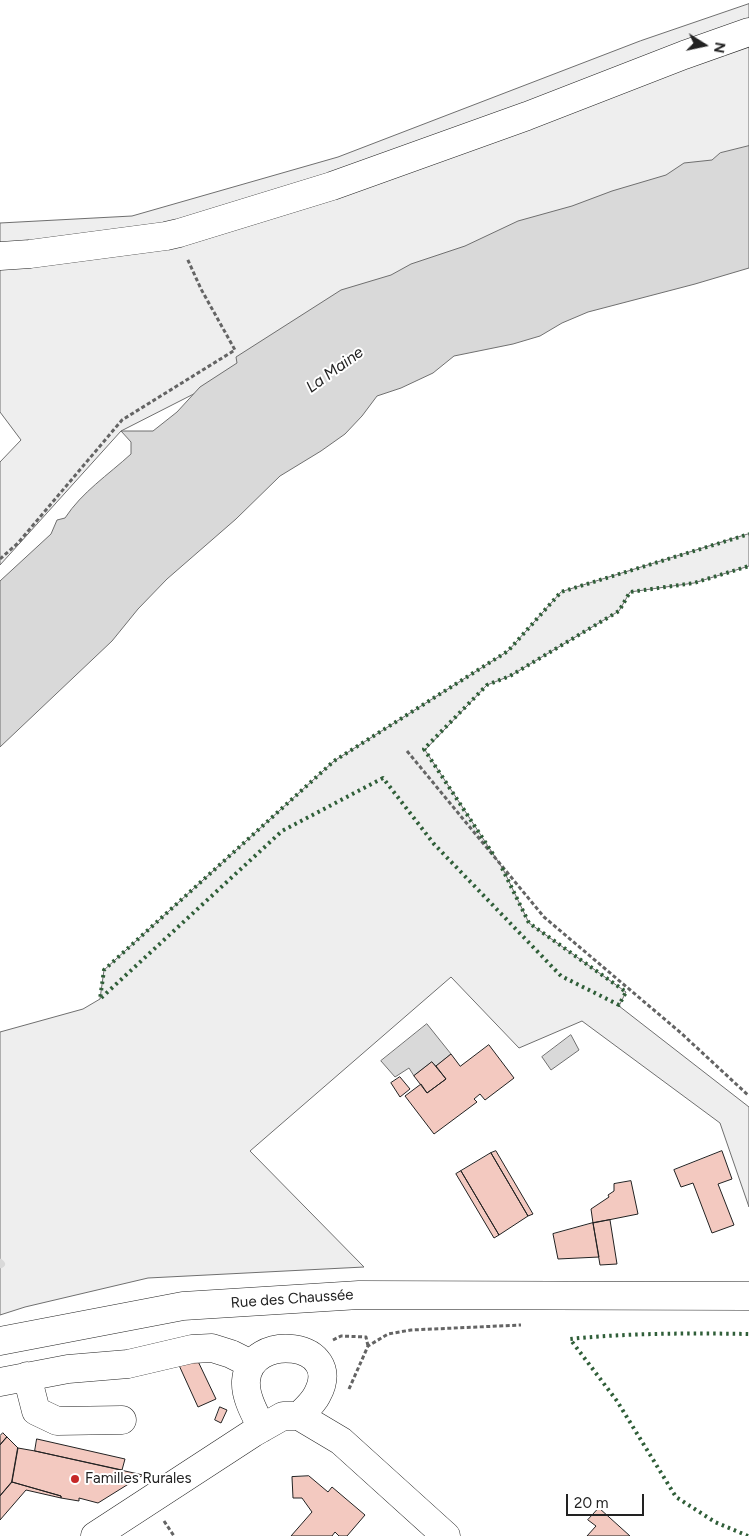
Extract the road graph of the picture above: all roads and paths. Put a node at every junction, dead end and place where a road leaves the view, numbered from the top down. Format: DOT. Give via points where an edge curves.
graph roads {
  1 [pos="749,32"];
  2 [pos="179,233"];
  3 [pos="0,256"];
  4 [pos="0,559"];
  5 [pos="407,751"];
  6 [pos="749,1096"];
  7 [pos="749,1296"];
  8 [pos="529,1324"];
  9 [pos="0,1341"];
  10 [pos="368,1346"];
  11 [pos="308,1353"];
  12 [pos="251,1364"];
  13 [pos="27,1376"];
  14 [pos="0,1382"];
  15 [pos="347,1391"];
  16 [pos="300,1416"];
  17 [pos="122,1420"];
  18 [pos="262,1428"];
  19 [pos="94,1536"];
  20 [pos="446,1536"];
  1 -- 2 [label="street" via="332,186"];
  2 -- 3 [label="street"];
  2 -- 4 [label="path" via="188,262 234,350 122,420 18,543"];
  5 -- 6 [label="path" via="544,917 681,1033"];
  7 -- 9 [label="street, Rue des Chaussée" via="359,1295 183,1306"];
  8 -- 10 [label="path" via="412,1330 388,1334"];
  10 -- 11 [label="path" via="366,1338 341,1336"];
  10 -- 15 [label="path"];
  11 -- 12 [label="street" via="298,1349 280,1349 266,1352"];
  11 -- 16 [label="street" via="321,1367 322,1381 317,1395"];
  12 -- 13 [label="street" via="212,1348 192,1349 128,1364"];
  12 -- 18 [label="street" via="246,1381 252,1410"];
  13 -- 14 [label="street"];
  13 -- 17 [label="street" via="36,1411 57,1421"];
  16 -- 18 [label="street" via="283,1416"];
  16 -- 20 [label="street" via="342,1442"];
  18 -- 19 [label="street"];
}
